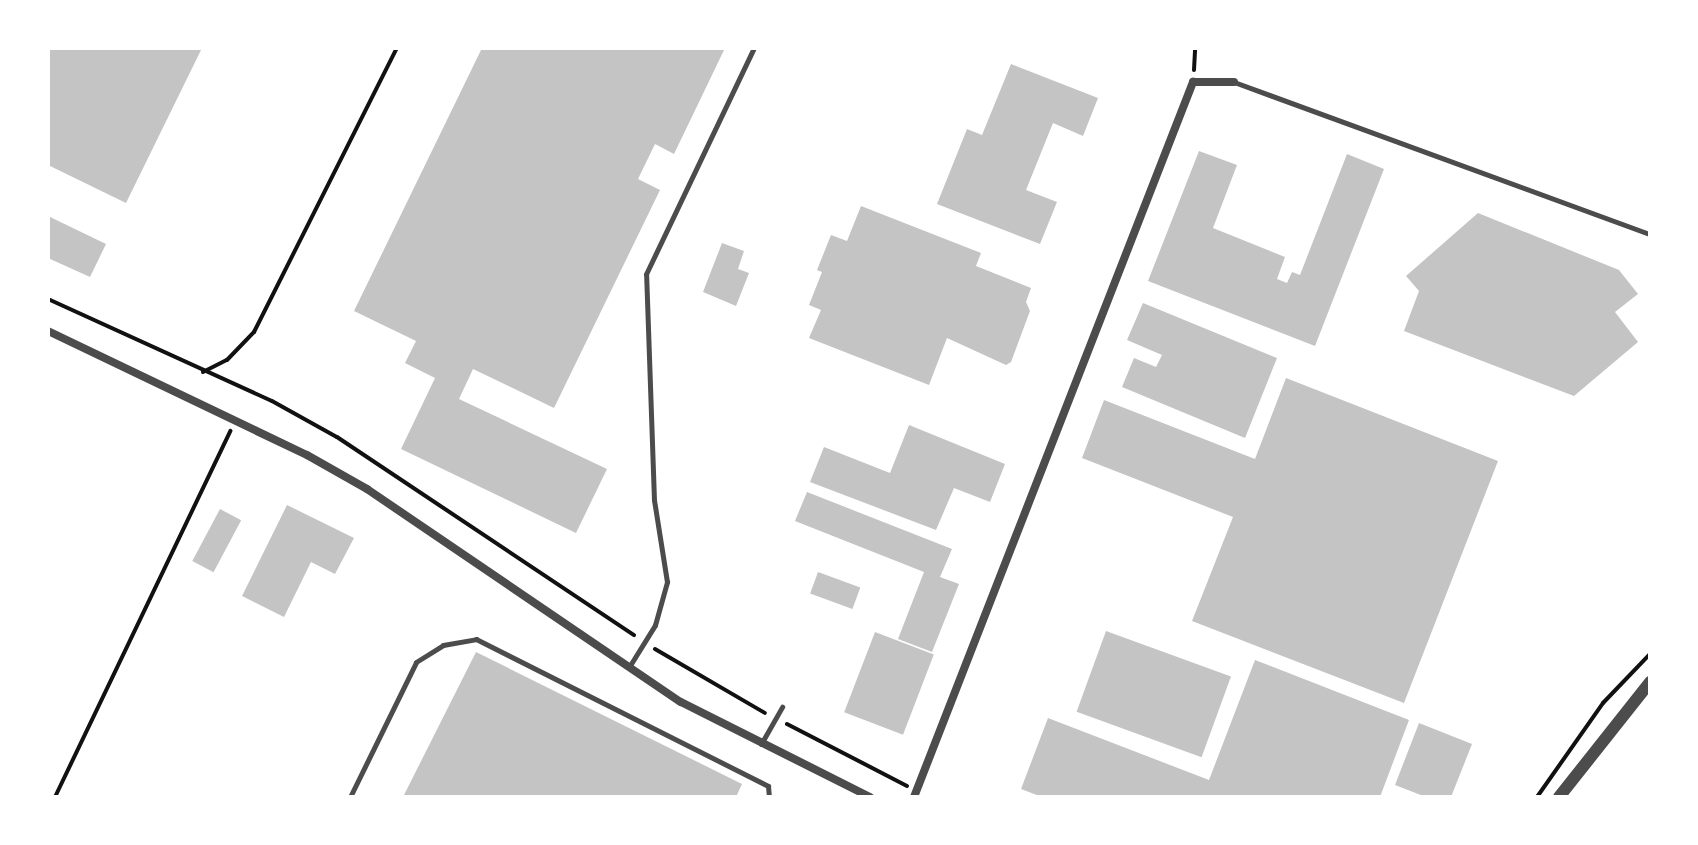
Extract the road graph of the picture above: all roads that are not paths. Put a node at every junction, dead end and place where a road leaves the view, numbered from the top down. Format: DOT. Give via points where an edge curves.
graph roads {
  1 [pos="754,48"];
  2 [pos="1234,82"];
  3 [pos="1650,234"];
  4 [pos="48,331"];
  5 [pos="629,667"];
  6 [pos="1650,682"];
  7 [pos="782,707"];
  8 [pos="761,744"];
  9 [pos="915,794"];
  10 [pos="350,797"];
  11 [pos="769,797"];
  12 [pos="870,797"];
  13 [pos="1559,797"];
  1 -- 5 [label="lane" via="646,274 654,500 667,582 645,642"];
  2 -- 3 [label="lane"];
  2 -- 9 [label="street" via="1193,82"];
  4 -- 5 [label="street" via="367,489"];
  5 -- 8 [label="street" via="681,702"];
  6 -- 13 [label="street"];
  7 -- 8 [label="lane"];
  8 -- 12 [label="street"];
  10 -- 11 [label="lane" via="416,662 443,645 476,639 768,786"];
}
